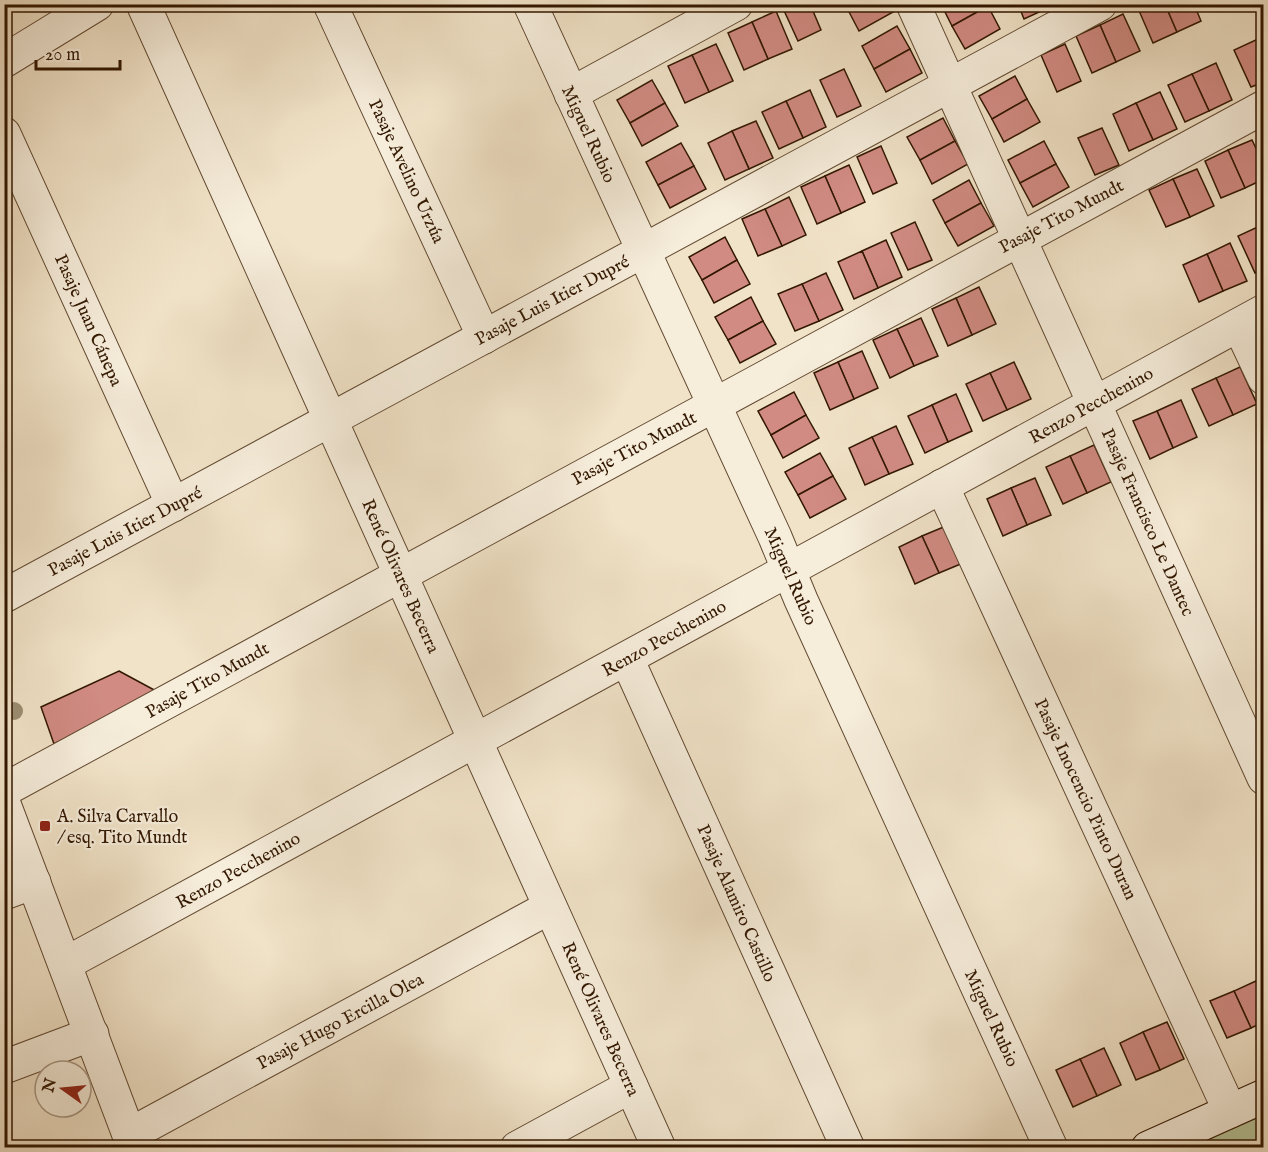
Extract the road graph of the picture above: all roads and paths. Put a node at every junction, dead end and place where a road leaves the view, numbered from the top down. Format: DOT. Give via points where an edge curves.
graph roads {
  1 [pos="97,4"];
  2 [pos="143,4"];
  3 [pos="330,4"];
  4 [pos="530,4"];
  5 [pos="913,4"];
  6 [pos="1100,4"];
  7 [pos="734,5"];
  8 [pos="4,60"];
  9 [pos="950,86"];
  10 [pos="571,94"];
  11 [pos="1263,107"];
  12 [pos="4,134"];
  13 [pos="1019,239"];
  14 [pos="643,251"];
  15 [pos="1251,318"];
  16 [pos="484,337"];
  17 [pos="1263,378"];
  18 [pos="1094,404"];
  19 [pos="714,405"];
  20 [pos="331,420"];
  21 [pos="942,486"];
  22 [pos="173,505"];
  23 [pos="790,570"];
  24 [pos="400,575"];
  25 [pos="4,596"];
  26 [pos="627,658"];
  27 [pos="475,741"];
  28 [pos="1263,778"];
  29 [pos="4,790"];
  30 [pos="4,804"];
  31 [pos="19,887"];
  32 [pos="550,907"];
  33 [pos="65,964"];
  34 [pos="92,1035"];
  35 [pos="4,1067"];
  36 [pos="631,1086"];
  37 [pos="1263,1096"];
  38 [pos="1230,1111"];
  39 [pos="132,1141"];
  40 [pos="517,1148"];
  41 [pos="659,1148"];
  42 [pos="848,1148"];
  43 [pos="1051,1148"];
  44 [pos="1148,1148"];
  1 -- 8 [label="street"];
  2 -- 20 [label="street, René Olivares Becerra"];
  3 -- 16 [label="street, Pasaje Avelino Urzúa"];
  4 -- 10 [label="street, Miguel Rubio"];
  5 -- 9 [label="street, Pasaje Francisco Le Dantec"];
  6 -- 9 [label="street, Pasaje Luis Itier Dupré"];
  7 -- 10 [label="street"];
  9 -- 13 [label="street, Pasaje Francisco Le Dantec"];
  9 -- 14 [label="street, Pasaje Luis Itier Dupré"];
  10 -- 14 [label="street, Miguel Rubio"];
  11 -- 13 [label="street, Pasaje Tito Mundt"];
  12 -- 22 [label="street, Pasaje Juan Cánepa"];
  13 -- 18 [label="street, Pasaje Francisco Le Dantec"];
  13 -- 19 [label="street, Pasaje Tito Mundt"];
  14 -- 16 [label="street, Pasaje Luis Itier Dupré"];
  14 -- 19 [label="street, Miguel Rubio"];
  15 -- 17 [label="street"];
  15 -- 18 [label="street, Renzo Pecchenino"];
  16 -- 20 [label="street, Pasaje Luis Itier Dupré"];
  18 -- 21 [label="street, Renzo Pecchenino"];
  18 -- 28 [label="street, Pasaje Francisco Le Dantec"];
  19 -- 23 [label="street, Miguel Rubio"];
  19 -- 24 [label="street, Pasaje Tito Mundt"];
  20 -- 22 [label="street, Pasaje Luis Itier Dupré"];
  20 -- 24 [label="street, René Olivares Becerra"];
  21 -- 23 [label="street, Renzo Pecchenino"];
  21 -- 38 [label="street, Pasaje Inocencio Pinto Duran"];
  22 -- 25 [label="street, Pasaje Luis Itier Dupré"];
  23 -- 26 [label="street, Renzo Pecchenino"];
  23 -- 43 [label="street, Miguel Rubio"];
  24 -- 27 [label="street, René Olivares Becerra"];
  24 -- 29 [label="street, Pasaje Tito Mundt"];
  26 -- 27 [label="street, Renzo Pecchenino"];
  26 -- 42 [label="street, Pasaje Alamiro Castillo"];
  27 -- 32 [label="street, René Olivares Becerra"];
  27 -- 33 [label="street, Renzo Pecchenino"];
  30 -- 31 [label="street"];
  31 -- 33 [label="street"];
  32 -- 36 [label="street, René Olivares Becerra"];
  32 -- 39 [label="street, Pasaje Hugo Ercilla Olea"];
  33 -- 34 [label="street"];
  34 -- 35 [label="street"];
  34 -- 39 [label="street"];
  36 -- 40 [label="street"];
  36 -- 41 [label="street, René Olivares Becerra"];
  37 -- 38 [label="street"];
  38 -- 44 [label="street"];
}
